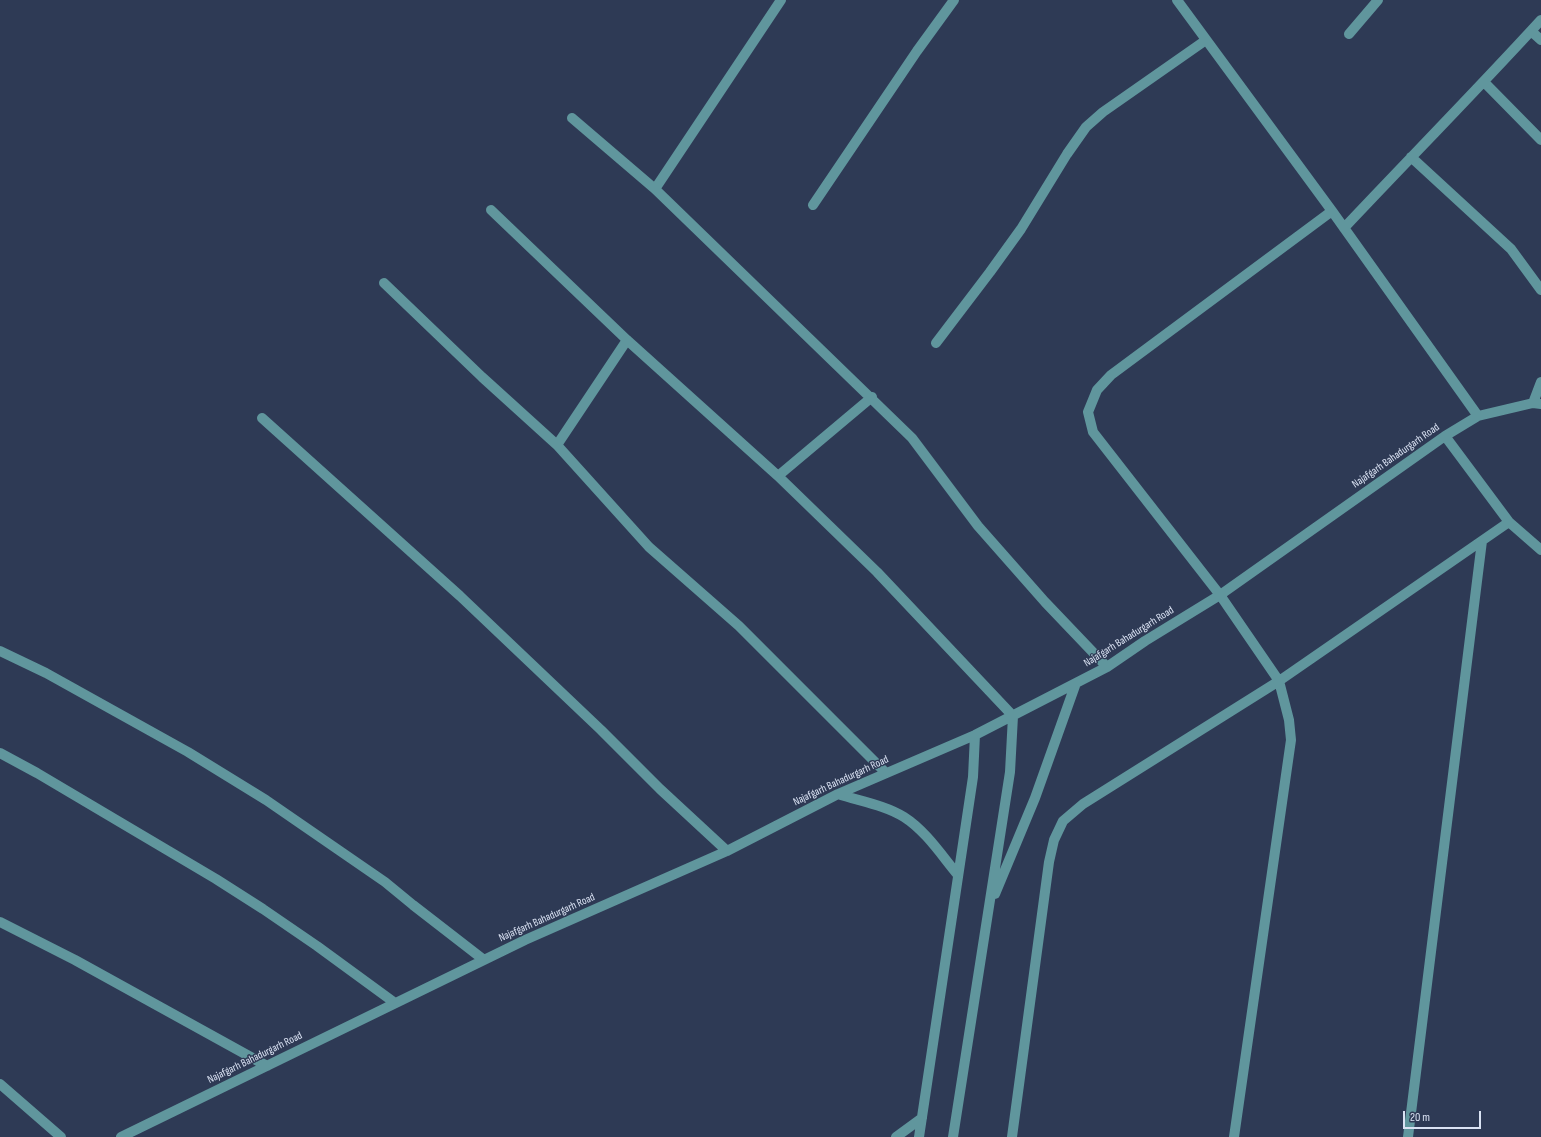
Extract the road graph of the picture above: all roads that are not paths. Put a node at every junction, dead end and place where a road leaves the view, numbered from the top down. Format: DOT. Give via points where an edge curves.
graph roads {
  1 [pos="781,0"];
  2 [pos="954,0"];
  3 [pos="1177,0"];
  4 [pos="1378,0"];
  5 [pos="1541,20"];
  6 [pos="1531,31"];
  7 [pos="1349,34"];
  8 [pos="1206,40"];
  9 [pos="1541,40"];
  10 [pos="1484,82"];
  11 [pos="572,118"];
  12 [pos="1541,140"];
  13 [pos="1411,157"];
  14 [pos="654,189"];
  15 [pos="813,205"];
  16 [pos="490,210"];
  17 [pos="1332,211"];
  18 [pos="1344,228"];
  19 [pos="384,283"];
  20 [pos="1541,290"];
  21 [pos="627,340"];
  22 [pos="936,343"];
  23 [pos="1541,382"];
  24 [pos="872,397"];
  25 [pos="1537,403"];
  26 [pos="1478,416"];
  27 [pos="262,418"];
  28 [pos="1445,436"];
  29 [pos="557,445"];
  30 [pos="778,476"];
  31 [pos="1509,522"];
  32 [pos="1482,541"];
  33 [pos="1541,550"];
  34 [pos="1220,595"];
  35 [pos="0,652"];
  36 [pos="1107,667"];
  37 [pos="1279,681"];
  38 [pos="1076,683"];
  39 [pos="1013,716"];
  40 [pos="975,735"];
  41 [pos="0,753"];
  42 [pos="886,773"];
  43 [pos="838,794"];
  44 [pos="727,851"];
  45 [pos="958,875"];
  46 [pos="989,908"];
  47 [pos="0,922"];
  48 [pos="484,960"];
  49 [pos="396,1003"];
  50 [pos="267,1066"];
  51 [pos="0,1084"];
  52 [pos="922,1118"];
  53 [pos="61,1137"];
  54 [pos="122,1137"];
  55 [pos="896,1137"];
  56 [pos="919,1137"];
  57 [pos="953,1137"];
  58 [pos="1012,1137"];
  59 [pos="1234,1137"];
  60 [pos="1408,1137"];
  1 -- 14 [label="street"];
  2 -- 15 [label="street"];
  3 -- 8 [label="street"];
  4 -- 7 [label="street"];
  5 -- 6 [label="street"];
  6 -- 9 [label="street"];
  6 -- 10 [label="street"];
  8 -- 17 [label="street"];
  8 -- 22 [label="street" via="1103,112 1086,127 1021,229"];
  10 -- 12 [label="street"];
  10 -- 13 [label="street"];
  11 -- 14 [label="street"];
  13 -- 18 [label="street"];
  13 -- 20 [label="street" via="1511,249"];
  14 -- 24 [label="street"];
  16 -- 21 [label="street"];
  17 -- 18 [label="street"];
  17 -- 34 [label="street" via="1111,375 1097,390 1088,412 1093,432"];
  18 -- 26 [label="street"];
  19 -- 29 [label="street"];
  21 -- 29 [label="street"];
  21 -- 30 [label="street"];
  23 -- 25 [label="street"];
  24 -- 30 [label="street"];
  24 -- 36 [label="street" via="912,438 987,536 1044,602"];
  25 -- 26 [label="street, Najafgarh Bahadurgarh Road"];
  26 -- 28 [label="street, Najafgarh Bahadurgarh Road"];
  27 -- 44 [label="street" via="460,596 660,790"];
  28 -- 31 [label="street"];
  28 -- 34 [label="street, Najafgarh Bahadurgarh Road"];
  29 -- 42 [label="street" via="649,547 738,626"];
  30 -- 39 [label="street" via="877,572"];
  31 -- 32 [label="street"];
  31 -- 33 [label="street"];
  32 -- 37 [label="street"];
  32 -- 60 [label="street"];
  34 -- 36 [label="street, Najafgarh Bahadurgarh Road"];
  34 -- 37 [label="street"];
  35 -- 48 [label="street" via="53,677 188,752 266,800 385,882"];
  36 -- 38 [label="street, Najafgarh Bahadurgarh Road"];
  37 -- 58 [label="street" via="1083,804 1063,821 1054,840 1049,862"];
  37 -- 59 [label="street" via="1289,720 1291,740"];
  38 -- 39 [label="street, Najafgarh Bahadurgarh Road"];
  38 -- 46 [label="street" via="1035,798"];
  39 -- 40 [label="street, Najafgarh Bahadurgarh Road"];
  39 -- 46 [label="street" via="1010,772"];
  40 -- 42 [label="street, Najafgarh Bahadurgarh Road"];
  40 -- 45 [label="street" via="973,777"];
  41 -- 49 [label="street" via="216,879 311,942"];
  42 -- 43 [label="street, Najafgarh Bahadurgarh Road"];
  43 -- 44 [label="street, Najafgarh Bahadurgarh Road"];
  43 -- 45 [label="street" via="904,817 921,831"];
  44 -- 48 [label="street, Najafgarh Bahadurgarh Road"];
  45 -- 52 [label="street"];
  46 -- 57 [label="street"];
  47 -- 50 [label="street" via="75,960"];
  48 -- 49 [label="street, Najafgarh Bahadurgarh Road"];
  49 -- 50 [label="street, Najafgarh Bahadurgarh Road"];
  50 -- 54 [label="street, Najafgarh Bahadurgarh Road"];
  51 -- 53 [label="street"];
  52 -- 55 [label="street"];
  52 -- 56 [label="street"];
}
